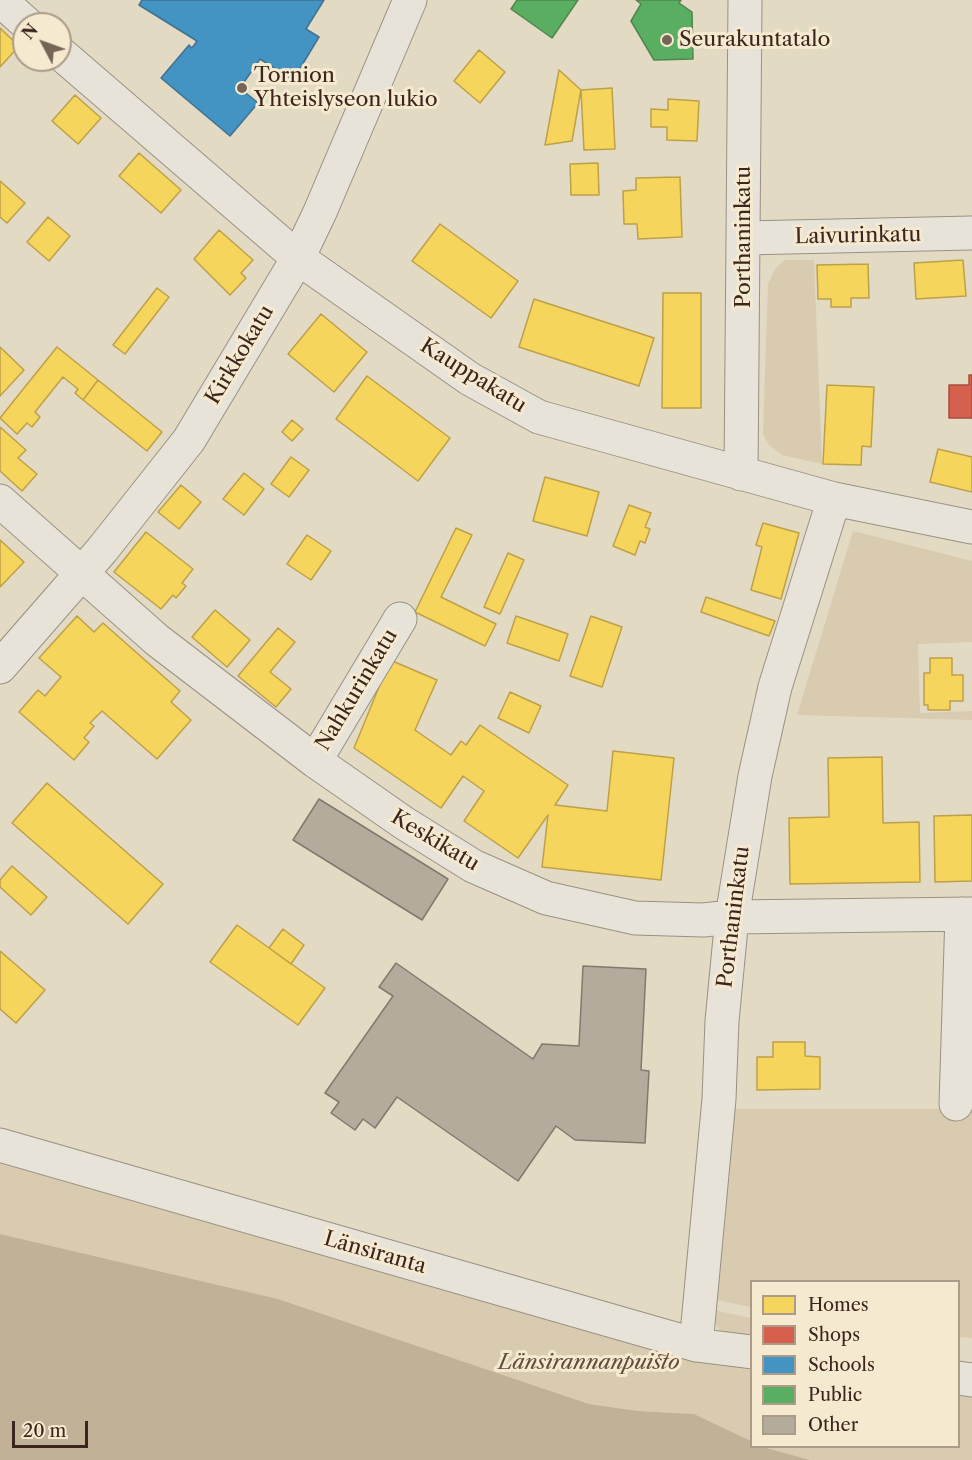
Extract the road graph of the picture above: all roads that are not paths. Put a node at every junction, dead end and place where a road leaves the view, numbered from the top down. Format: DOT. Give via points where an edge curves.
graph roads {
  1 [pos="0,0"];
  2 [pos="410,0"];
  3 [pos="745,0"];
  4 [pos="14,12"];
  5 [pos="72,63"];
  6 [pos="972,233"];
  7 [pos="744,238"];
  8 [pos="298,258"];
  9 [pos="741,474"];
  10 [pos="834,499"];
  11 [pos="0,501"];
  12 [pos="972,527"];
  13 [pos="81,573"];
  14 [pos="400,619"];
  15 [pos="0,667"];
  16 [pos="315,761"];
  17 [pos="967,914"];
  18 [pos="732,917"];
  19 [pos="956,1104"];
  20 [pos="0,1144"];
  21 [pos="696,1346"];
  22 [pos="750,1352"];
  1 -- 4 [label="street"];
  2 -- 8 [label="street, Kirkkokatu"];
  3 -- 7 [label="street, Porthaninkatu"];
  5 -- 8 [label="street, Kauppakatu"];
  6 -- 7 [label="street, Laivurinkatu"];
  7 -- 9 [label="street, Porthaninkatu"];
  8 -- 9 [label="street, Kauppakatu" via="470,379 539,417"];
  8 -- 13 [label="street, Kirkkokatu" via="189,440"];
  9 -- 10 [label="street, Kauppakatu"];
  10 -- 12 [label="street, Kauppakatu"];
  10 -- 18 [label="street, Porthaninkatu" via="775,687 755,776"];
  11 -- 13 [label="street, Keskikatu"];
  13 -- 15 [label="street, Kirkkokatu"];
  13 -- 16 [label="street, Keskikatu" via="157,640"];
  14 -- 16 [label="street, Nahkurinkatu"];
  16 -- 18 [label="street, Keskikatu" via="473,866 546,898 635,918"];
  17 -- 18 [label="street, Keskikatu"];
  17 -- 19 [label="street"];
  18 -- 21 [label="street, Porthaninkatu"];
  20 -- 21 [label="street, Länsiranta"];
  21 -- 22 [label="street, Länsiranta"];
}
